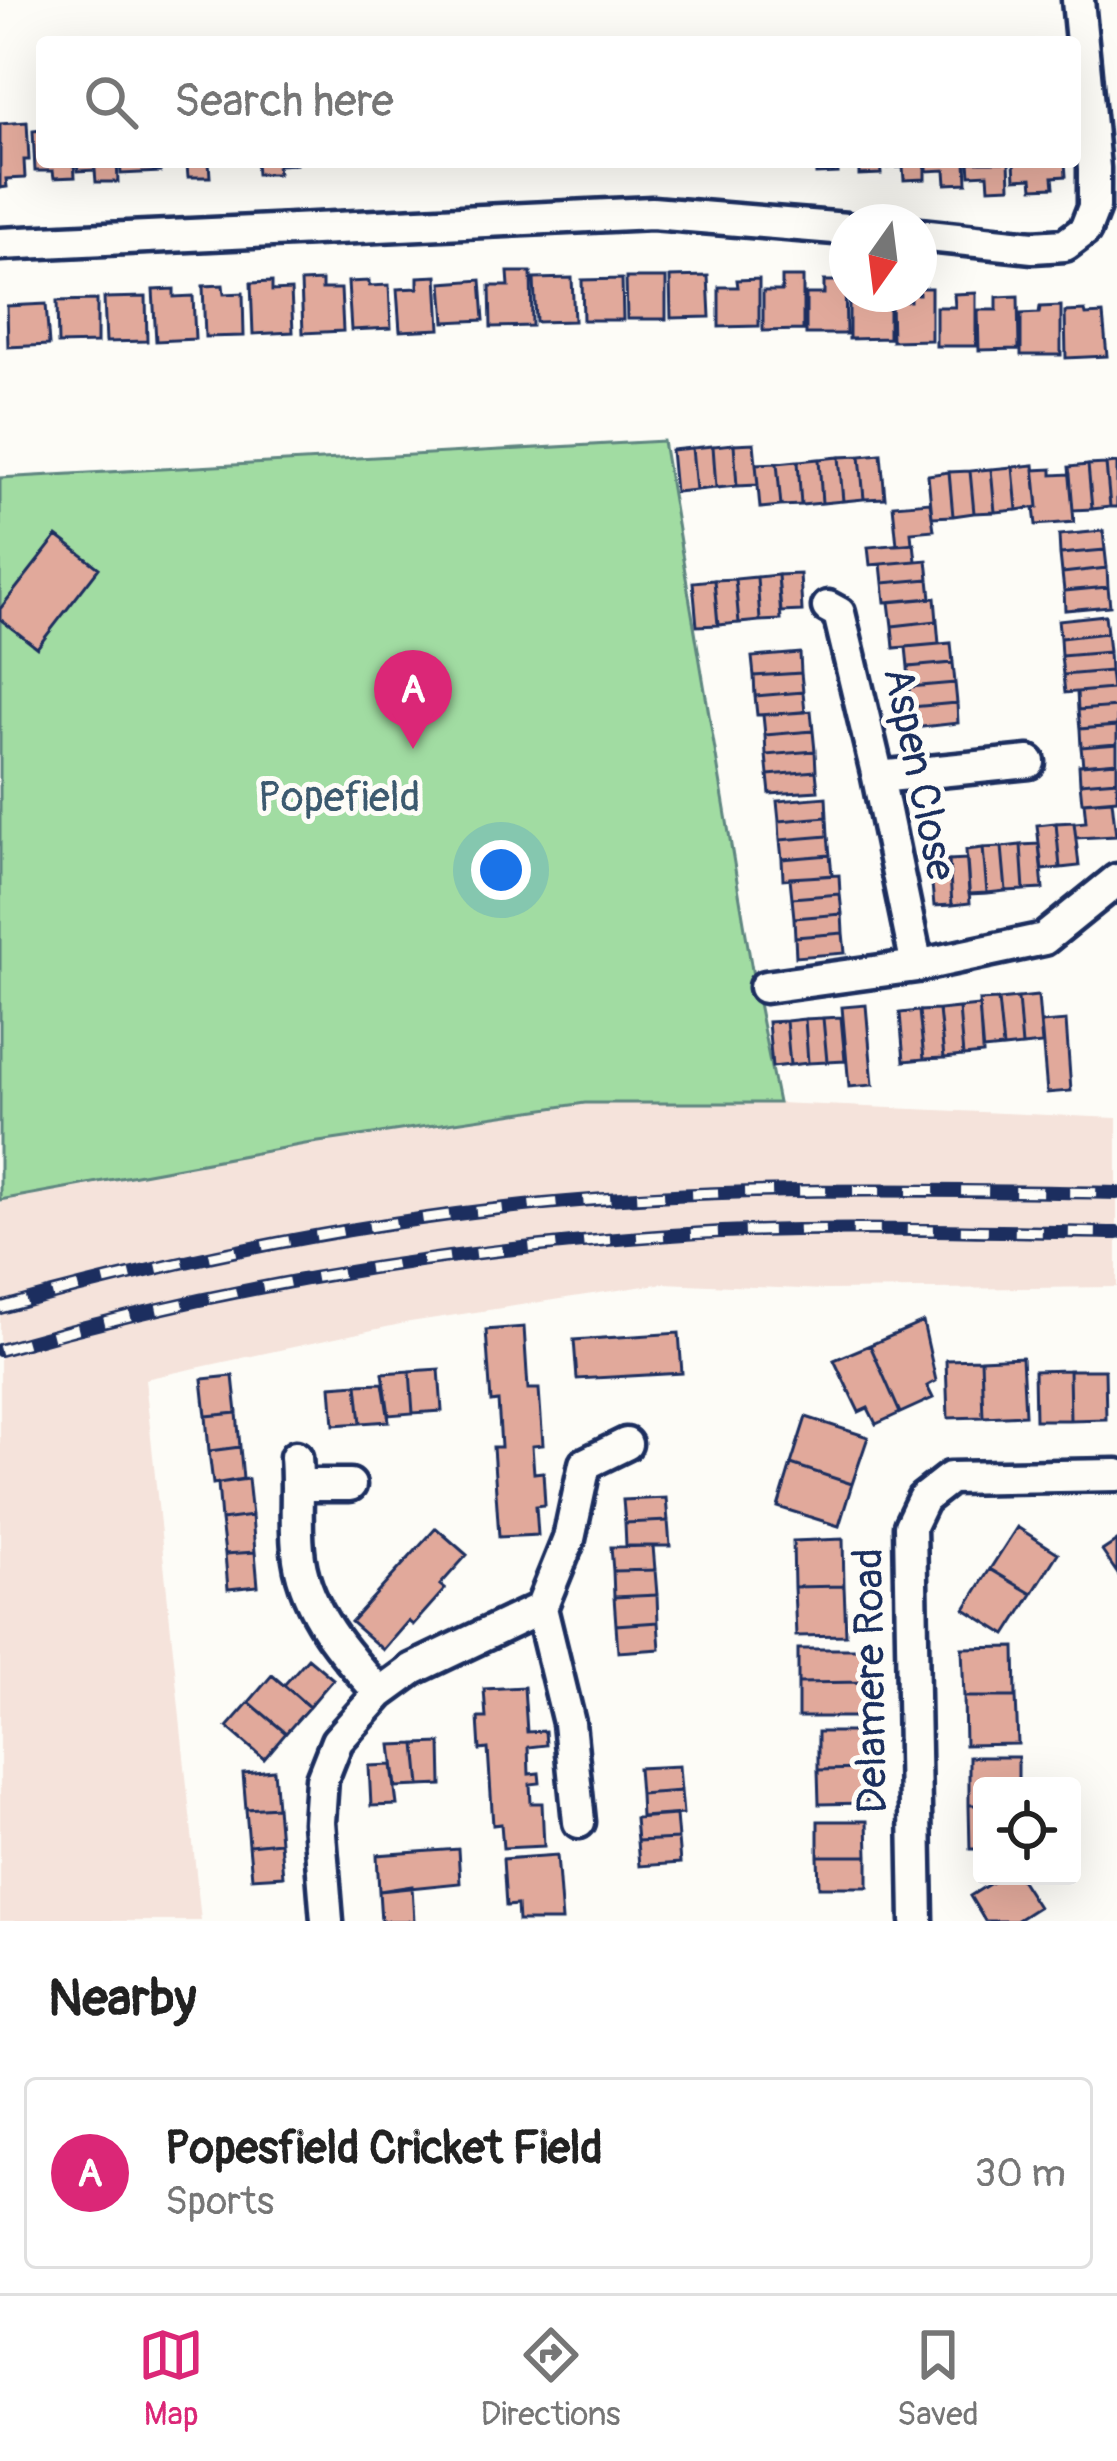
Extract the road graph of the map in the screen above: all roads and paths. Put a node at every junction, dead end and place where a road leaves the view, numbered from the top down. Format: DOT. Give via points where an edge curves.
graph roads {
  1 [pos="1078,0"];
  2 [pos="829,227"];
  3 [pos="937,237"];
  4 [pos="0,244"];
  5 [pos="828,607"];
  6 [pos="1029,762"];
  7 [pos="878,777"];
  8 [pos="1117,880"];
  9 [pos="917,966"];
  10 [pos="765,987"];
  11 [pos="626,1444"];
  12 [pos="1117,1474"];
  13 [pos="350,1485"];
  14 [pos="541,1608"];
  15 [pos="380,1693"];
  16 [pos="579,1822"];
  17 [pos="327,1921"];
  18 [pos="917,1921"];
  1 -- 3 [label="street" via="1094,168 1094,208 1084,230 1064,245 1033,247"];
  2 -- 4 [label="street" via="652,212"];
  5 -- 7 [label="street, Aspen Close" via="839,613"];
  6 -- 7 [label="street"];
  7 -- 9 [label="street, Aspen Close"];
  8 -- 9 [label="street" via="1044,939"];
  9 -- 10 [label="street"];
  11 -- 14 [label="street" via="585,1464 569,1539"];
  12 -- 18 [label="street, Delamere Road" via="950,1478 923,1499 910,1526"];
  13 -- 15 [label="street" via="297,1471 299,1563 339,1648"];
  14 -- 15 [label="street"];
  14 -- 16 [label="street" via="568,1723"];
  15 -- 17 [label="street" via="337,1741 322,1779"];
}
